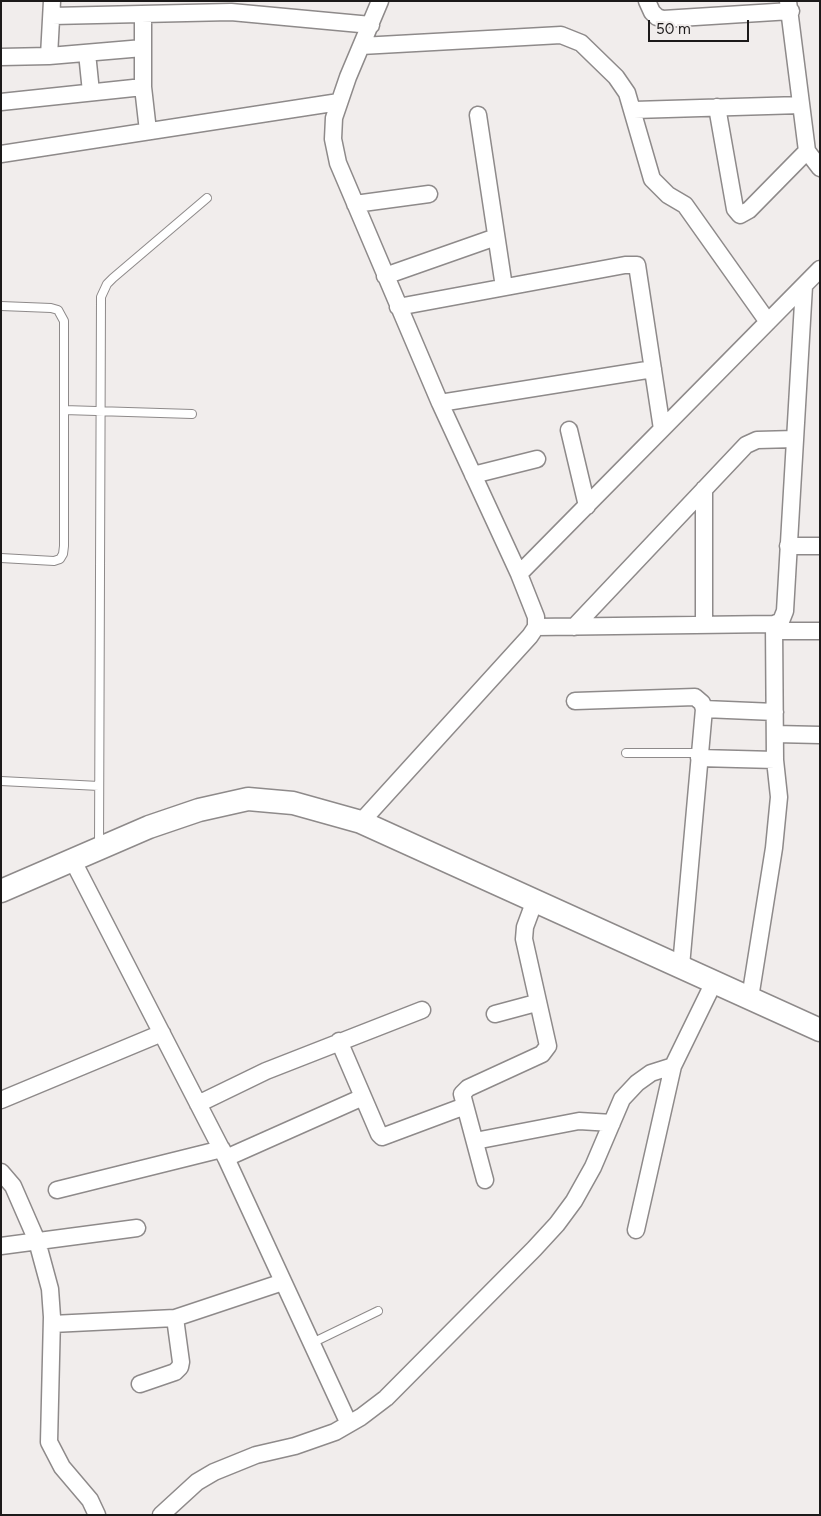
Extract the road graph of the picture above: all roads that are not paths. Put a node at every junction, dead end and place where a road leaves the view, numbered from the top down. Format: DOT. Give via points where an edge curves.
graph roads {
  1 [pos="380,1"];
  2 [pos="648,1"];
  3 [pos="711,1"];
  4 [pos="790,6"];
  5 [pos="52,8"];
  6 [pos="142,14"];
  7 [pos="719,17"];
  8 [pos="371,25"];
  9 [pos="360,46"];
  10 [pos="143,48"];
  11 [pos="87,53"];
  12 [pos="48,56"];
  13 [pos="1,57"];
  14 [pos="144,87"];
  15 [pos="90,92"];
  16 [pos="1,102"];
  17 [pos="338,102"];
  18 [pos="801,104"];
  19 [pos="717,107"];
  20 [pos="634,110"];
  21 [pos="478,115"];
  22 [pos="148,132"];
  23 [pos="807,151"];
  24 [pos="1,154"];
  25 [pos="820,168"];
  26 [pos="429,194"];
  27 [pos="207,198"];
  28 [pos="355,204"];
  29 [pos="496,237"];
  30 [pos="820,270"];
  31 [pos="385,276"];
  32 [pos="804,286"];
  33 [pos="504,287"];
  34 [pos="1,306"];
  35 [pos="398,306"];
  36 [pos="768,322"];
  37 [pos="653,369"];
  38 [pos="440,403"];
  39 [pos="64,410"];
  40 [pos="101,411"];
  41 [pos="192,414"];
  42 [pos="662,429"];
  43 [pos="569,430"];
  44 [pos="795,439"];
  45 [pos="537,459"];
  46 [pos="473,475"];
  47 [pos="704,489"];
  48 [pos="587,506"];
  49 [pos="788,546"];
  50 [pos="820,546"];
  51 [pos="1,558"];
  52 [pos="519,574"];
  53 [pos="704,624"];
  54 [pos="536,627"];
  55 [pos="574,627"];
  56 [pos="774,627"];
  57 [pos="820,631"];
  58 [pos="575,700"];
  59 [pos="704,709"];
  60 [pos="775,712"];
  61 [pos="775,734"];
  62 [pos="820,735"];
  63 [pos="626,753"];
  64 [pos="700,756"];
  65 [pos="775,760"];
  66 [pos="1,780"];
  67 [pos="99,786"];
  68 [pos="361,822"];
  69 [pos="99,850"];
  70 [pos="73,862"];
  71 [pos="1,891"];
  72 [pos="536,900"];
  73 [pos="681,966"];
  74 [pos="714,982"];
  75 [pos="750,998"];
  76 [pos="536,1003"];
  77 [pos="422,1010"];
  78 [pos="495,1014"];
  79 [pos="820,1030"];
  80 [pos="162,1033"];
  81 [pos="339,1042"];
  82 [pos="673,1066"];
  83 [pos="363,1097"];
  84 [pos="1,1100"];
  85 [pos="198,1104"];
  86 [pos="465,1106"];
  87 [pos="612,1123"];
  88 [pos="475,1141"];
  89 [pos="224,1154"];
  90 [pos="1,1172"];
  91 [pos="485,1180"];
  92 [pos="57,1190"];
  93 [pos="136,1228"];
  94 [pos="636,1230"];
  95 [pos="37,1241"];
  96 [pos="1,1246"];
  97 [pos="283,1282"];
  98 [pos="378,1311"];
  99 [pos="175,1318"];
  100 [pos="52,1324"];
  101 [pos="312,1343"];
  102 [pos="140,1384"];
  103 [pos="349,1424"];
  104 [pos="97,1515"];
  105 [pos="160,1515"];
  1 -- 8 [label="street"];
  2 -- 7 [label="street" via="652,12 663,19"];
  3 -- 7 [label="street"];
  4 -- 7 [label="street"];
  4 -- 18 [label="street"];
  5 -- 6 [label="street"];
  5 -- 12 [label="street"];
  6 -- 8 [label="street" via="231,12"];
  6 -- 10 [label="street"];
  8 -- 9 [label="street"];
  9 -- 17 [label="street"];
  9 -- 20 [label="street" via="570,37 581,43 616,77"];
  10 -- 11 [label="street"];
  10 -- 14 [label="street"];
  11 -- 12 [label="street"];
  11 -- 15 [label="street"];
  12 -- 13 [label="street"];
  14 -- 15 [label="street"];
  14 -- 22 [label="street"];
  15 -- 16 [label="street"];
  17 -- 22 [label="street"];
  17 -- 28 [label="street" via="333,139 338,163"];
  18 -- 19 [label="street"];
  18 -- 23 [label="street"];
  19 -- 20 [label="street"];
  19 -- 23 [label="street" via="735,209 740,215 749,210"];
  20 -- 36 [label="street" via="652,179 668,195 685,205"];
  21 -- 29 [label="street"];
  22 -- 24 [label="street"];
  23 -- 25 [label="street"];
  26 -- 28 [label="street"];
  27 -- 40 [label="lane" via="107,284 101,297"];
  28 -- 31 [label="street"];
  29 -- 31 [label="street"];
  29 -- 33 [label="street"];
  30 -- 32 [label="street"];
  31 -- 35 [label="street"];
  32 -- 36 [label="street"];
  32 -- 44 [label="street"];
  33 -- 35 [label="street"];
  33 -- 37 [label="street" via="637,265"];
  34 -- 39 [label="lane" via="51,308 62,314"];
  35 -- 38 [label="street"];
  36 -- 42 [label="street"];
  37 -- 38 [label="street"];
  37 -- 42 [label="street"];
  38 -- 46 [label="street"];
  39 -- 40 [label="lane"];
  39 -- 51 [label="lane" via="63,554 54,561"];
  40 -- 41 [label="lane"];
  40 -- 67 [label="lane"];
  42 -- 48 [label="street"];
  43 -- 48 [label="street"];
  44 -- 47 [label="street" via="751,442"];
  44 -- 49 [label="street"];
  45 -- 46 [label="street"];
  46 -- 52 [label="street"];
  47 -- 53 [label="street"];
  47 -- 55 [label="street"];
  48 -- 52 [label="street"];
  49 -- 50 [label="street"];
  49 -- 56 [label="street" via="784,617"];
  52 -- 54 [label="street" via="536,618"];
  53 -- 55 [label="street"];
  53 -- 56 [label="street"];
  54 -- 55 [label="street"];
  54 -- 68 [label="street"];
  56 -- 57 [label="street"];
  56 -- 60 [label="street"];
  58 -- 59 [label="street" via="695,697 700,699"];
  59 -- 60 [label="street"];
  59 -- 64 [label="street"];
  60 -- 61 [label="street"];
  61 -- 62 [label="street"];
  61 -- 65 [label="street"];
  63 -- 64 [label="lane"];
  64 -- 65 [label="street"];
  64 -- 73 [label="street"];
  65 -- 75 [label="street" via="779,798 774,848"];
  66 -- 67 [label="lane"];
  67 -- 69 [label="lane"];
  68 -- 69 [label="street" via="293,803 248,799 174,818"];
  68 -- 72 [label="street"];
  69 -- 70 [label="street"];
  70 -- 71 [label="street"];
  70 -- 80 [label="street"];
  72 -- 73 [label="street"];
  72 -- 76 [label="street" via="524,932"];
  73 -- 74 [label="street"];
  74 -- 75 [label="street"];
  74 -- 82 [label="street"];
  75 -- 79 [label="street"];
  76 -- 78 [label="street"];
  76 -- 86 [label="street" via="547,1042 545,1053 468,1088 462,1094"];
  77 -- 81 [label="street"];
  80 -- 84 [label="street"];
  80 -- 85 [label="street"];
  81 -- 83 [label="street"];
  81 -- 85 [label="street" via="266,1071"];
  82 -- 87 [label="street" via="651,1073 637,1083 622,1099"];
  82 -- 94 [label="street"];
  83 -- 86 [label="street" via="382,1137"];
  83 -- 89 [label="street"];
  85 -- 89 [label="street"];
  86 -- 88 [label="street"];
  87 -- 88 [label="street" via="579,1121"];
  87 -- 103 [label="street" via="593,1167 557,1224 386,1398"];
  88 -- 91 [label="street"];
  89 -- 92 [label="street"];
  89 -- 97 [label="street"];
  90 -- 95 [label="street" via="13,1186"];
  93 -- 95 [label="street"];
  95 -- 96 [label="street"];
  95 -- 100 [label="street" via="50,1289"];
  97 -- 99 [label="street"];
  97 -- 101 [label="street"];
  98 -- 101 [label="lane"];
  99 -- 100 [label="street"];
  99 -- 102 [label="street" via="180,1367 175,1372"];
  100 -- 104 [label="street" via="50,1442 62,1467 90,1500"];
  101 -- 103 [label="street"];
  103 -- 105 [label="street" via="320,1438 256,1455 214,1472 197,1482"];
}
